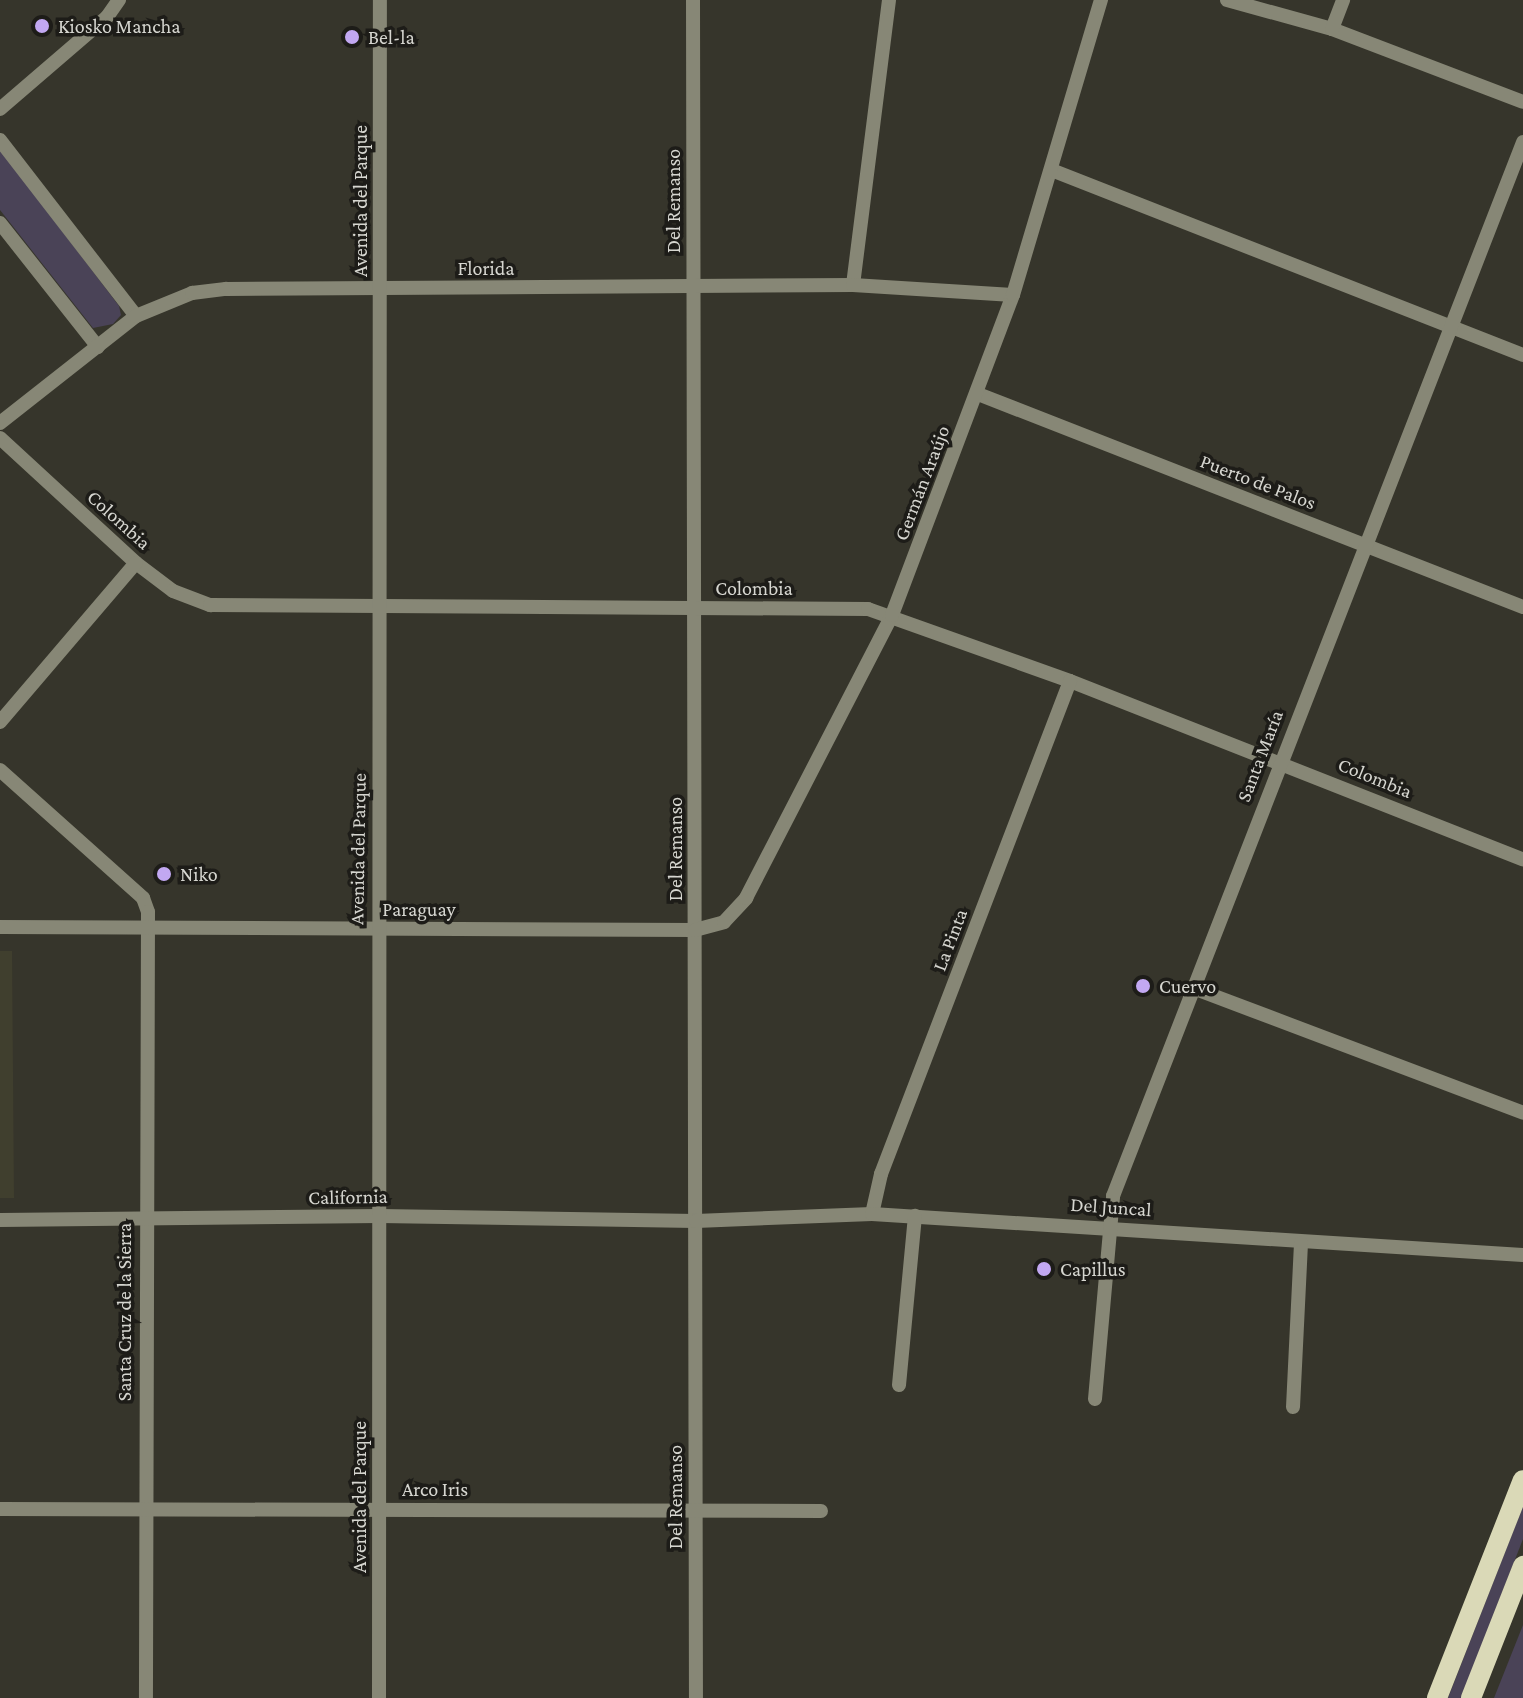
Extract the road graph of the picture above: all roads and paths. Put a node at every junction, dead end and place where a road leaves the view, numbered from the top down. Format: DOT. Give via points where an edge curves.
graph roads {
  1 [pos="119,0"];
  2 [pos="380,0"];
  3 [pos="693,0"];
  4 [pos="889,0"];
  5 [pos="1101,0"];
  6 [pos="1227,0"];
  7 [pos="1343,0"];
  8 [pos="1332,29"];
  9 [pos="1523,102"];
  10 [pos="0,109"];
  11 [pos="0,140"];
  12 [pos="1523,142"];
  13 [pos="1054,171"];
  14 [pos="0,223"];
  15 [pos="853,285"];
  16 [pos="380,287"];
  17 [pos="693,288"];
  18 [pos="1013,295"];
  19 [pos="136,316"];
  20 [pos="1452,328"];
  21 [pos="98,347"];
  22 [pos="1523,355"];
  23 [pos="978,394"];
  24 [pos="0,423"];
  25 [pos="0,438"];
  26 [pos="1366,546"];
  27 [pos="136,563"];
  28 [pos="382,605"];
  29 [pos="1523,607"];
  30 [pos="695,608"];
  31 [pos="892,615"];
  32 [pos="1070,681"];
  33 [pos="0,722"];
  34 [pos="1278,761"];
  35 [pos="0,770"];
  36 [pos="1523,859"];
  37 [pos="147,926"];
  38 [pos="0,927"];
  39 [pos="376,929"];
  40 [pos="695,930"];
  41 [pos="1193,988"];
  42 [pos="1523,1113"];
  43 [pos="872,1214"];
  44 [pos="380,1216"];
  45 [pos="915,1216"];
  46 [pos="0,1220"];
  47 [pos="145,1220"];
  48 [pos="696,1221"];
  49 [pos="1107,1226"];
  50 [pos="1301,1243"];
  51 [pos="1523,1255"];
  52 [pos="899,1385"];
  53 [pos="1095,1399"];
  54 [pos="1293,1407"];
  55 [pos="1523,1480"];
  56 [pos="695,1508"];
  57 [pos="0,1509"];
  58 [pos="144,1509"];
  59 [pos="379,1509"];
  60 [pos="821,1511"];
  61 [pos="1523,1566"];
  62 [pos="146,1698"];
  63 [pos="379,1698"];
  64 [pos="696,1698"];
  65 [pos="1437,1698"];
  66 [pos="1471,1698"];
  1 -- 10 [label="street" via="107,17"];
  2 -- 16 [label="street, Avenida del Parque"];
  3 -- 17 [label="street, Del Remanso"];
  4 -- 15 [label="street"];
  5 -- 13 [label="street, Germán Araújo"];
  6 -- 8 [label="street"];
  7 -- 8 [label="street"];
  8 -- 9 [label="street"];
  11 -- 19 [label="street"];
  12 -- 20 [label="street, Santa María"];
  13 -- 18 [label="street, Germán Araújo"];
  13 -- 20 [label="street"];
  14 -- 21 [label="street"];
  15 -- 17 [label="street, Florida"];
  15 -- 18 [label="street, Florida"];
  16 -- 17 [label="street, Florida"];
  16 -- 19 [label="street, Florida" via="192,293"];
  16 -- 28 [label="street, Avenida del Parque"];
  17 -- 30 [label="street, Del Remanso"];
  18 -- 23 [label="street, Germán Araújo"];
  19 -- 21 [label="street, Florida"];
  20 -- 22 [label="street"];
  20 -- 26 [label="street, Santa María"];
  21 -- 24 [label="street, Florida"];
  23 -- 26 [label="street, Puerto de Palos"];
  23 -- 31 [label="street, Germán Araújo"];
  25 -- 27 [label="street, Colombia"];
  26 -- 29 [label="street, Puerto de Palos"];
  26 -- 34 [label="street, Santa María"];
  27 -- 28 [label="street, Colombia" via="173,591 210,605"];
  27 -- 33 [label="street"];
  28 -- 30 [label="street, Colombia"];
  28 -- 39 [label="street, Avenida del Parque"];
  30 -- 31 [label="street, Colombia" via="852,607"];
  30 -- 40 [label="street, Del Remanso"];
  31 -- 32 [label="street, Colombia"];
  31 -- 40 [label="street, Germán Araújo" via="746,898 724,922"];
  32 -- 34 [label="street, Colombia"];
  32 -- 43 [label="street, La Pinta" via="881,1174"];
  34 -- 36 [label="street, Colombia"];
  34 -- 41 [label="street, Santa María"];
  35 -- 37 [label="street, Santa Cruz de la Sierra" via="143,898"];
  37 -- 38 [label="street, Paraguay"];
  37 -- 39 [label="street, Paraguay"];
  37 -- 47 [label="street, Santa Cruz de la Sierra"];
  39 -- 40 [label="street, Paraguay"];
  39 -- 44 [label="street, Avenida del Parque"];
  40 -- 48 [label="street, Del Remanso"];
  41 -- 42 [label="street"];
  41 -- 49 [label="street, Santa María" via="1113,1196"];
  43 -- 45 [label="street, Del Juncal"];
  43 -- 48 [label="street, Del Juncal"];
  44 -- 47 [label="street, California"];
  44 -- 48 [label="street, California"];
  44 -- 59 [label="street, Avenida del Parque"];
  45 -- 49 [label="street, Del Juncal"];
  45 -- 52 [label="street"];
  46 -- 47 [label="street, California"];
  47 -- 58 [label="street, Santa Cruz de la Sierra"];
  48 -- 56 [label="street, Del Remanso"];
  49 -- 50 [label="street, Del Juncal"];
  49 -- 53 [label="street, Santa María"];
  50 -- 51 [label="street, Del Juncal"];
  50 -- 54 [label="street"];
  55 -- 65 [label="main road"];
  56 -- 59 [label="street, Arco Iris"];
  56 -- 60 [label="street, Arco Iris"];
  56 -- 64 [label="street, Del Remanso"];
  57 -- 58 [label="street, Arco Iris"];
  58 -- 59 [label="street, Arco Iris"];
  58 -- 62 [label="street, Santa Cruz de la Sierra"];
  59 -- 63 [label="street, Avenida del Parque"];
  61 -- 66 [label="main road"];
}
